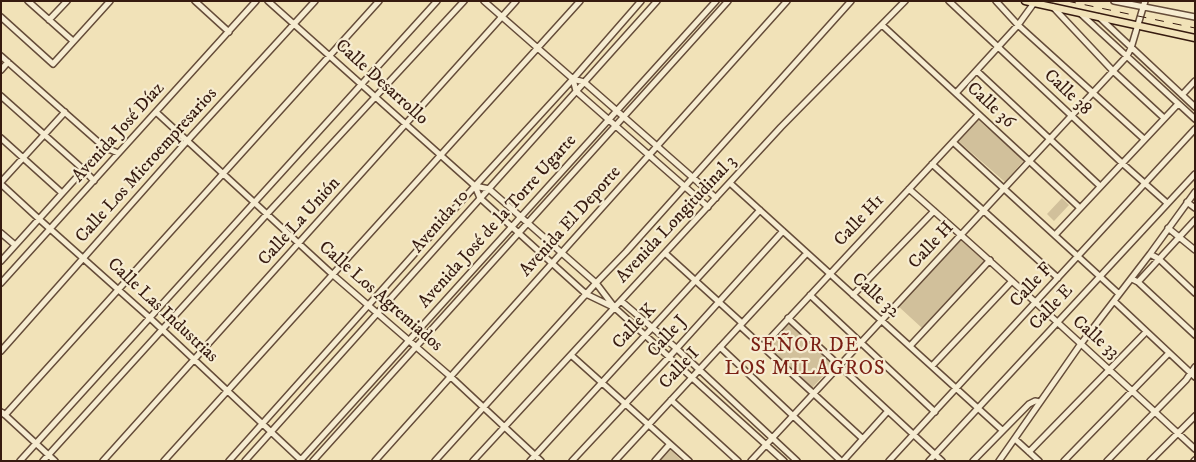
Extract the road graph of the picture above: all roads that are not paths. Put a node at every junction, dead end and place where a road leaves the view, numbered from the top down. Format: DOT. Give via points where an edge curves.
graph roads {
  1 [pos="29,1"];
  2 [pos="66,1"];
  3 [pos="110,1"];
  4 [pos="196,1"];
  5 [pos="256,1"];
  6 [pos="268,1"];
  7 [pos="315,1"];
  8 [pos="379,1"];
  9 [pos="437,1"];
  10 [pos="464,1"];
  11 [pos="484,1"];
  12 [pos="516,1"];
  13 [pos="580,1"];
  14 [pos="641,1"];
  15 [pos="657,1"];
  16 [pos="716,1"];
  17 [pos="728,1"];
  18 [pos="787,1"];
  19 [pos="851,1"];
  20 [pos="904,1"];
  21 [pos="949,1"];
  22 [pos="996,1"];
  23 [pos="1024,1"];
  24 [pos="1114,1"];
  25 [pos="1034,3"];
  26 [pos="1144,4"];
  27 [pos="1052,6"];
  28 [pos="1081,13"];
  29 [pos="1,17"];
  30 [pos="502,17"];
  31 [pos="1195,17"];
  32 [pos="1099,18"];
  33 [pos="49,20"];
  34 [pos="294,24"];
  35 [pos="882,25"];
  36 [pos="1018,25"];
  37 [pos="1138,25"];
  38 [pos="229,32"];
  39 [pos="1195,38"];
  40 [pos="74,41"];
  41 [pos="538,48"];
  42 [pos="998,48"];
  43 [pos="1131,48"];
  44 [pos="1,56"];
  45 [pos="330,56"];
  46 [pos="1127,56"];
  47 [pos="8,62"];
  48 [pos="1,70"];
  49 [pos="977,70"];
  50 [pos="1113,71"];
  51 [pos="573,79"];
  52 [pos="1195,81"];
  53 [pos="584,82"];
  54 [pos="362,85"];
  55 [pos="576,91"];
  56 [pos="956,93"];
  57 [pos="1093,93"];
  58 [pos="1182,95"];
  59 [pos="1,96"];
  60 [pos="375,97"];
  61 [pos="1178,104"];
  62 [pos="1195,107"];
  63 [pos="616,110"];
  64 [pos="65,112"];
  65 [pos="156,112"];
  66 [pos="978,115"];
  67 [pos="1072,115"];
  68 [pos="623,116"];
  69 [pos="1164,118"];
  70 [pos="608,119"];
  71 [pos="1195,119"];
  72 [pos="406,125"];
  73 [pos="615,126"];
  74 [pos="1195,129"];
  75 [pos="44,135"];
  76 [pos="1,138"];
  77 [pos="1050,139"];
  78 [pos="1144,139"];
  79 [pos="187,141"];
  80 [pos="953,142"];
  81 [pos="658,146"];
  82 [pos="104,147"];
  83 [pos="118,153"];
  84 [pos="440,155"];
  85 [pos="649,155"];
  86 [pos="23,157"];
  87 [pos="1029,161"];
  88 [pos="1122,163"];
  89 [pos="932,164"];
  90 [pos="84,170"];
  91 [pos="223,174"];
  92 [pos="1195,174"];
  93 [pos="692,176"];
  94 [pos="94,181"];
  95 [pos="1145,182"];
  96 [pos="1,183"];
  97 [pos="730,183"];
  98 [pos="475,186"];
  99 [pos="684,186"];
  100 [pos="1100,186"];
  101 [pos="1004,188"];
  102 [pos="489,189"];
  103 [pos="909,189"];
  104 [pos="1195,192"];
  105 [pos="62,193"];
  106 [pos="480,198"];
  107 [pos="716,198"];
  108 [pos="254,202"];
  109 [pos="1187,202"];
  110 [pos="1168,204"];
  111 [pos="708,207"];
  112 [pos="1080,208"];
  113 [pos="1195,208"];
  114 [pos="760,210"];
  115 [pos="983,210"];
  116 [pos="934,211"];
  117 [pos="267,214"];
  118 [pos="521,217"];
  119 [pos="39,219"];
  120 [pos="1195,220"];
  121 [pos="528,224"];
  122 [pos="512,227"];
  123 [pos="1168,228"];
  124 [pos="50,229"];
  125 [pos="783,231"];
  126 [pos="1,233"];
  127 [pos="518,234"];
  128 [pos="961,235"];
  129 [pos="1055,235"];
  130 [pos="1180,236"];
  131 [pos="299,243"];
  132 [pos="15,245"];
  133 [pos="1195,250"];
  134 [pos="561,253"];
  135 [pos="807,253"];
  136 [pos="665,254"];
  137 [pos="1150,254"];
  138 [pos="1078,256"];
  139 [pos="83,258"];
  140 [pos="1159,259"];
  141 [pos="990,260"];
  142 [pos="1,261"];
  143 [pos="552,264"];
  144 [pos="332,274"];
  145 [pos="830,274"];
  146 [pos="1101,277"];
  147 [pos="3,278"];
  148 [pos="1058,278"];
  149 [pos="1132,279"];
  150 [pos="696,281"];
  151 [pos="1012,281"];
  152 [pos="1138,282"];
  153 [pos="596,283"];
  154 [pos="119,289"];
  155 [pos="1195,293"];
  156 [pos="586,294"];
  157 [pos="1120,294"];
  158 [pos="810,295"];
  159 [pos="853,295"];
  160 [pos="621,301"];
  161 [pos="718,302"];
  162 [pos="1114,302"];
  163 [pos="1035,303"];
  164 [pos="368,306"];
  165 [pos="615,308"];
  166 [pos="378,314"];
  167 [pos="150,318"];
  168 [pos="788,318"];
  169 [pos="881,320"];
  170 [pos="1057,323"];
  171 [pos="741,325"];
  172 [pos="652,328"];
  173 [pos="163,330"];
  174 [pos="1146,332"];
  175 [pos="1195,335"];
  176 [pos="646,336"];
  177 [pos="409,340"];
  178 [pos="861,342"];
  179 [pos="1080,345"];
  180 [pos="416,346"];
  181 [pos="762,346"];
  182 [pos="910,346"];
  183 [pos="676,348"];
  184 [pos="720,348"];
  185 [pos="1,351"];
  186 [pos="1169,353"];
  187 [pos="571,355"];
  188 [pos="669,357"];
  189 [pos="194,360"];
  190 [pos="839,365"];
  191 [pos="932,366"];
  192 [pos="1195,367"];
  193 [pos="699,370"];
  194 [pos="1110,370"];
  195 [pos="1190,372"];
  196 [pos="450,377"];
  197 [pos="692,377"];
  198 [pos="1195,377"];
  199 [pos="602,383"];
  200 [pos="956,388"];
  201 [pos="228,391"];
  202 [pos="1133,391"];
  203 [pos="813,393"];
  204 [pos="671,400"];
  205 [pos="1040,402"];
  206 [pos="625,404"];
  207 [pos="482,407"];
  208 [pos="978,408"];
  209 [pos="888,411"];
  210 [pos="935,412"];
  211 [pos="1155,412"];
  212 [pos="3,413"];
  213 [pos="792,416"];
  214 [pos="1195,416"];
  215 [pos="263,424"];
  216 [pos="648,425"];
  217 [pos="504,427"];
  218 [pos="1002,430"];
  219 [pos="271,432"];
  220 [pos="1178,433"];
  221 [pos="913,435"];
  222 [pos="772,438"];
  223 [pos="863,438"];
  224 [pos="1015,439"];
  225 [pos="36,443"];
  226 [pos="670,444"];
  227 [pos="766,444"];
  228 [pos="1195,449"];
  229 [pos="1029,452"];
  230 [pos="935,454"];
  231 [pos="49,456"];
  232 [pos="535,456"];
  233 [pos="301,460"];
  234 [pos="20,461"];
  235 [pos="44,461"];
  236 [pos="55,461"];
  237 [pos="103,461"];
  238 [pos="164,461"];
  239 [pos="229,461"];
  240 [pos="245,461"];
  241 [pos="313,461"];
  242 [pos="376,461"];
  243 [pos="435,461"];
  244 [pos="473,461"];
  245 [pos="530,461"];
  246 [pos="541,461"];
  247 [pos="572,461"];
  248 [pos="615,461"];
  249 [pos="655,461"];
  250 [pos="689,461"];
  251 [pos="738,461"];
  252 [pos="750,461"];
  253 [pos="784,461"];
  254 [pos="796,461"];
  255 [pos="842,461"];
  256 [pos="889,461"];
  257 [pos="929,461"];
  258 [pos="942,461"];
  259 [pos="973,461"];
  260 [pos="999,461"];
  261 [pos="1039,461"];
  262 [pos="1064,461"];
  263 [pos="1107,461"];
  264 [pos="1150,461"];
  1 -- 33 [label="street"];
  2 -- 33 [label="street"];
  3 -- 40 [label="street"];
  4 -- 38 [label="street"];
  5 -- 38 [label="street, Avenida José Díaz"];
  6 -- 34 [label="street, Calle Desarrollo"];
  7 -- 34 [label="street, Calle Los Microempresarios"];
  8 -- 45 [label="street"];
  9 -- 54 [label="street"];
  10 -- 60 [label="street"];
  11 -- 30 [label="street"];
  12 -- 30 [label="street, Calle La Unión"];
  13 -- 41 [label="street"];
  14 -- 51 [label="street, Avenida 10"];
  15 -- 53 [label="street, Avenida 10"];
  16 -- 63 [label="street, Avenida José de la Torre Ugarte"];
  17 -- 68 [label="street, Avenida José de la Torre Ugarte"];
  18 -- 81 [label="street, Avenida El Deporte"];
  19 -- 93 [label="street"];
  20 -- 35 [label="street, Avenida Longitudinal 3"];
  21 -- 42 [label="street, Calle 38"];
  22 -- 36 [label="street"];
  23 -- 25 [label="main road"];
  24 -- 26 [label="street"];
  25 -- 27 [label="main road"];
  25 -- 36 [label="street"];
  26 -- 31 [label="street"];
  26 -- 37 [label="street, Calle H"];
  27 -- 28 [label="main road"];
  27 -- 50 [label="street"];
  28 -- 32 [label="main road"];
  28 -- 46 [label="street"];
  29 -- 40 [label="street" via="53,64"];
  30 -- 41 [label="street"];
  30 -- 72 [label="street, Calle La Unión"];
  32 -- 37 [label="main road"];
  32 -- 43 [label="street"];
  33 -- 40 [label="street"];
  34 -- 45 [label="street, Calle Desarrollo"];
  34 -- 79 [label="street, Calle Los Microempresarios"];
  35 -- 56 [label="street, Calle 36"];
  35 -- 97 [label="street, Avenida Longitudinal 3"];
  36 -- 42 [label="street"];
  36 -- 57 [label="street"];
  37 -- 39 [label="main road"];
  37 -- 43 [label="street, Calle H"];
  38 -- 65 [label="street, Avenida José Díaz"];
  41 -- 51 [label="street"];
  41 -- 84 [label="street"];
  42 -- 49 [label="street"];
  42 -- 67 [label="street, Calle 38"];
  43 -- 46 [label="street, Calle H"];
  43 -- 58 [label="street"];
  44 -- 47 [label="street"];
  45 -- 54 [label="street, Calle Desarrollo"];
  45 -- 91 [label="street"];
  46 -- 50 [label="street, Calle H"];
  46 -- 61 [label="street"];
  47 -- 48 [label="street"];
  47 -- 64 [label="street"];
  49 -- 56 [label="street"];
  49 -- 77 [label="street"];
  50 -- 57 [label="street, Calle H"];
  50 -- 69 [label="street"];
  51 -- 53 [label="street"];
  51 -- 55 [label="street"];
  51 -- 98 [label="street, Avenida 10"];
  52 -- 58 [label="street"];
  53 -- 55 [label="street, Avenida 10"];
  53 -- 63 [label="street"];
  54 -- 60 [label="street, Calle Desarrollo"];
  54 -- 108 [label="street"];
  55 -- 70 [label="street"];
  55 -- 102 [label="street, Avenida 10"];
  56 -- 66 [label="street, Calle 36"];
  57 -- 67 [label="street, Calle H"];
  57 -- 78 [label="street"];
  58 -- 62 [label="street"];
  59 -- 75 [label="street"];
  60 -- 72 [label="street, Calle Desarrollo"];
  60 -- 117 [label="street"];
  61 -- 69 [label="street"];
  61 -- 71 [label="street"];
  63 -- 68 [label="street"];
  63 -- 70 [label="street, Avenida José de la Torre Ugarte"];
  64 -- 75 [label="street"];
  64 -- 82 [label="street"];
  65 -- 79 [label="street, Calle Los Agremiados"];
  65 -- 83 [label="street, Avenida José Díaz"];
  66 -- 80 [label="street, Calle H1"];
  66 -- 87 [label="street, Calle 36"];
  67 -- 77 [label="street, Calle H"];
  67 -- 88 [label="street, Calle 38"];
  68 -- 73 [label="street, Avenida José de la Torre Ugarte"];
  68 -- 81 [label="street"];
  69 -- 78 [label="street"];
  70 -- 73 [label="street"];
  70 -- 118 [label="street, Avenida José de la Torre Ugarte"];
  72 -- 84 [label="street, Calle Desarrollo"];
  72 -- 131 [label="street, Calle La Unión"];
  73 -- 85 [label="street"];
  73 -- 121 [label="street, Avenida José de la Torre Ugarte"];
  74 -- 95 [label="street, Calle F"];
  75 -- 86 [label="street"];
  75 -- 90 [label="street"];
  76 -- 86 [label="street"];
  77 -- 87 [label="street, Calle H"];
  77 -- 100 [label="street"];
  78 -- 88 [label="street"];
  79 -- 91 [label="street, Calle Los Agremiados"];
  79 -- 139 [label="street, Calle Los Microempresarios"];
  80 -- 89 [label="street, Calle H1"];
  80 -- 101 [label="street"];
  81 -- 85 [label="street, Avenida El Deporte"];
  81 -- 93 [label="street"];
  82 -- 83 [label="street"];
  82 -- 90 [label="street"];
  83 -- 94 [label="street, Avenida José Díaz"];
  84 -- 98 [label="street, Calle Desarrollo"];
  84 -- 144 [label="street"];
  85 -- 99 [label="street"];
  85 -- 134 [label="street, Avenida El Deporte"];
  86 -- 96 [label="street"];
  86 -- 105 [label="street"];
  87 -- 101 [label="street, Calle H"];
  87 -- 112 [label="street, Calle 36"];
  88 -- 95 [label="street, Calle 38"];
  88 -- 100 [label="street"];
  89 -- 103 [label="street, Calle H1"];
  89 -- 115 [label="street"];
  90 -- 94 [label="street"];
  90 -- 105 [label="street"];
  91 -- 108 [label="street, Calle Los Agremiados"];
  91 -- 154 [label="street"];
  92 -- 110 [label="street, Calle E"];
  93 -- 99 [label="street"];
  93 -- 107 [label="street"];
  94 -- 124 [label="street, Avenida José Díaz"];
  95 -- 110 [label="street, Calle 38"];
  95 -- 138 [label="street, Calle F"];
  96 -- 119 [label="street, Calle Las Industrias"];
  97 -- 107 [label="street, Avenida Longitudinal 3"];
  97 -- 114 [label="street, Calle 32"];
  98 -- 102 [label="street, Calle Desarrollo"];
  98 -- 106 [label="street, Calle Desarrollo"];
  98 -- 164 [label="street, Avenida 10"];
  99 -- 111 [label="street"];
  99 -- 153 [label="street"];
  100 -- 112 [label="street"];
  101 -- 115 [label="street, Calle H"];
  101 -- 129 [label="street"];
  102 -- 106 [label="street, Avenida 10"];
  102 -- 118 [label="street, Calle Desarrollo"];
  103 -- 116 [label="street, Calle 33"];
  103 -- 145 [label="street, Calle H1"];
  104 -- 109 [label="street"];
  105 -- 119 [label="street"];
  106 -- 122 [label="street, Calle Desarrollo"];
  106 -- 166 [label="street, Avenida 10"];
  107 -- 111 [label="street, Avenida Longitudinal 3"];
  108 -- 117 [label="street, Calle Los Agremiados"];
  108 -- 167 [label="street"];
  109 -- 113 [label="street"];
  109 -- 123 [label="street"];
  110 -- 146 [label="street, Calle E"];
  111 -- 136 [label="street, Avenida Longitudinal 3"];
  112 -- 129 [label="street"];
  114 -- 125 [label="street, Calle 32"];
  114 -- 150 [label="street, Calle K"];
  115 -- 128 [label="street, Calle H"];
  115 -- 148 [label="street"];
  116 -- 128 [label="street, Calle 33"];
  116 -- 159 [label="street"];
  117 -- 131 [label="street, Calle Los Agremiados"];
  117 -- 173 [label="street"];
  118 -- 121 [label="street, Calle Desarrollo"];
  118 -- 122 [label="street, Avenida José de la Torre Ugarte"];
  119 -- 124 [label="street, Calle Las Industrias"];
  119 -- 132 [label="street"];
  120 -- 130 [label="street"];
  121 -- 127 [label="street, Avenida José de la Torre Ugarte"];
  121 -- 134 [label="street, Calle Desarrollo"];
  122 -- 127 [label="street, Calle Desarrollo"];
  122 -- 177 [label="street, Avenida José de la Torre Ugarte"];
  123 -- 130 [label="street"];
  123 -- 137 [label="street"];
  124 -- 139 [label="street, Calle Las Industrias"];
  124 -- 147 [label="street, Avenida José Díaz"];
  125 -- 135 [label="street, Calle 32"];
  125 -- 161 [label="street, Calle J"];
  126 -- 132 [label="street"];
  127 -- 143 [label="street, Calle Desarrollo"];
  127 -- 180 [label="street, Avenida José de la Torre Ugarte"];
  128 -- 141 [label="street, Calle 33"];
  128 -- 169 [label="street, Calle H"];
  129 -- 138 [label="street"];
  130 -- 133 [label="street"];
  130 -- 140 [label="street"];
  131 -- 144 [label="street, Calle Los Agremiados"];
  131 -- 189 [label="street, Calle La Unión"];
  132 -- 142 [label="street"];
  134 -- 143 [label="street, Avenida El Deporte"];
  134 -- 153 [label="street, Calle Desarrollo"];
  135 -- 145 [label="street, Calle 32"];
  135 -- 171 [label="street, Calle I"];
  136 -- 150 [label="street"];
  136 -- 160 [label="street, Avenida Longitudinal 3"];
  137 -- 140 [label="street"];
  137 -- 149 [label="street"];
  138 -- 146 [label="street"];
  138 -- 148 [label="street, Calle F"];
  139 -- 154 [label="street, Calle Las Industrias"];
  139 -- 185 [label="street, Calle Los Microempresarios"];
  140 -- 152 [label="street"];
  140 -- 155 [label="street"];
  141 -- 151 [label="street, Calle 33"];
  141 -- 182 [label="street"];
  143 -- 156 [label="street, Calle Desarrollo"];
  143 -- 196 [label="street, Avenida El Deporte"];
  144 -- 164 [label="street, Calle Los Agremiados"];
  144 -- 201 [label="street"];
  145 -- 158 [label="street, Calle H1"];
  145 -- 159 [label="street, Calle 32"];
  146 -- 157 [label="street"];
  146 -- 170 [label="street, Calle E"];
  148 -- 163 [label="street, Calle F"];
  149 -- 152 [label="street"];
  149 -- 157 [label="street"];
  150 -- 161 [label="street"];
  150 -- 172 [label="street, Calle K"];
  151 -- 163 [label="street, Calle 33"];
  151 -- 191 [label="street"];
  152 -- 175 [label="street"];
  153 -- 156 [label="street"];
  153 -- 165 [label="street, Calle Desarrollo"];
  154 -- 167 [label="street, Calle Las Industrias"];
  154 -- 212 [label="street"];
  156 -- 165 [label="street, Calle Desarrollo"];
  156 -- 207 [label="street"];
  157 -- 162 [label="street"];
  158 -- 168 [label="street, Calle H1"];
  158 -- 178 [label="street"];
  159 -- 169 [label="street, Calle 32"];
  160 -- 165 [label="street, Avenida Longitudinal 3"];
  160 -- 172 [label="street"];
  161 -- 171 [label="street"];
  161 -- 183 [label="street, Calle J"];
  162 -- 174 [label="street"];
  162 -- 179 [label="street"];
  163 -- 170 [label="street, Calle 33"];
  163 -- 200 [label="street, Calle F"];
  164 -- 166 [label="street, Calle Los Agremiados"];
  164 -- 215 [label="street, Avenida 10"];
  165 -- 176 [label="street, Calle Desarrollo"];
  165 -- 187 [label="street, Avenida Longitudinal 3"];
  166 -- 177 [label="street, Calle Los Agremiados"];
  166 -- 219 [label="street, Avenida 10"];
  167 -- 173 [label="street, Calle Las Industrias"];
  167 -- 225 [label="street"];
  168 -- 181 [label="street, Calle H1"];
  168 -- 190 [label="street"];
  169 -- 178 [label="street, Calle H"];
  169 -- 182 [label="street, Calle 32"];
  170 -- 179 [label="street, Calle 33"];
  170 -- 208 [label="street, Calle E"];
  171 -- 181 [label="street"];
  171 -- 184 [label="street, Calle I"];
  172 -- 176 [label="street, Calle K"];
  172 -- 183 [label="street"];
  173 -- 189 [label="street, Calle Las Industrias"];
  173 -- 231 [label="street"];
  174 -- 186 [label="street"];
  174 -- 194 [label="street"];
  176 -- 188 [label="street, Calle Desarrollo"];
  176 -- 199 [label="street, Calle K"];
  177 -- 180 [label="street, Calle Los Agremiados"];
  177 -- 233 [label="street, Avenida José de la Torre Ugarte"];
  178 -- 190 [label="street, Calle H"];
  178 -- 210 [label="street"];
  179 -- 194 [label="street, Calle 33"];
  179 -- 205 [label="street"];
  180 -- 196 [label="street, Calle Los Agremiados"];
  180 -- 241 [label="street, Avenida José de la Torre Ugarte"];
  181 -- 203 [label="street"];
  182 -- 191 [label="street, Calle 32"];
  183 -- 188 [label="street, Calle J"];
  183 -- 193 [label="street"];
  184 -- 193 [label="street, Calle I"];
  184 -- 213 [label="street"];
  186 -- 195 [label="street"];
  186 -- 202 [label="street"];
  187 -- 199 [label="street"];
  187 -- 217 [label="street, Avenida Longitudinal 3"];
  188 -- 197 [label="street, Calle Desarrollo"];
  188 -- 206 [label="street, Calle J"];
  189 -- 201 [label="street, Calle Las Industrias"];
  189 -- 237 [label="street, Calle La Unión"];
  190 -- 203 [label="street, Calle H"];
  190 -- 209 [label="street"];
  191 -- 200 [label="street, Calle 32"];
  192 -- 195 [label="street"];
  193 -- 197 [label="street, Calle I"];
  193 -- 222 [label="street"];
  194 -- 202 [label="street, Calle 33"];
  194 -- 229 [label="street"];
  195 -- 198 [label="street"];
  195 -- 211 [label="street"];
  196 -- 207 [label="street, Calle Los Agremiados"];
  196 -- 242 [label="street, Avenida El Deporte"];
  197 -- 204 [label="street, Calle I"];
  197 -- 227 [label="street, Calle Desarrollo"];
  199 -- 206 [label="street"];
  199 -- 232 [label="street, Calle K"];
  200 -- 208 [label="street, Calle 32"];
  200 -- 210 [label="street, Calle F"];
  201 -- 215 [label="street, Calle Las Industrias"];
  201 -- 238 [label="street"];
  202 -- 211 [label="street, Calle 33"];
  202 -- 262 [label="street"];
  203 -- 213 [label="street, Calle H"];
  203 -- 223 [label="street"];
  204 -- 216 [label="street, Calle I"];
  204 -- 251 [label="street"];
  205 -- 218 [label="street" via="1029,404"];
  205 -- 224 [label="street"];
  206 -- 216 [label="street"];
  206 -- 247 [label="street, Calle J"];
  207 -- 217 [label="street, Calle Los Agremiados"];
  207 -- 243 [label="street"];
  208 -- 218 [label="street, Calle 32"];
  208 -- 230 [label="street, Calle E"];
  209 -- 221 [label="street"];
  209 -- 223 [label="street"];
  210 -- 221 [label="street, Calle F"];
  211 -- 220 [label="street, Calle 33"];
  211 -- 263 [label="street"];
  212 -- 225 [label="street"];
  213 -- 222 [label="street, Calle H"];
  213 -- 255 [label="street"];
  214 -- 220 [label="street"];
  215 -- 219 [label="street, Calle Las Industrias"];
  215 -- 239 [label="street, Avenida 10"];
  216 -- 226 [label="street"];
  216 -- 248 [label="street, Calle I"];
  217 -- 232 [label="street, Calle Los Agremiados"];
  217 -- 244 [label="street, Avenida Longitudinal 3"];
  218 -- 259 [label="street"];
  219 -- 233 [label="street, Calle Las Industrias"];
  219 -- 240 [label="street, Avenida 10"];
  220 -- 228 [label="street, Calle 33"];
  220 -- 264 [label="street"];
  221 -- 230 [label="street"];
  221 -- 256 [label="street, Calle F"];
  222 -- 227 [label="street, Calle H"];
  222 -- 254 [label="street"];
  223 -- 255 [label="street"];
  224 -- 229 [label="street"];
  224 -- 260 [label="street"];
  225 -- 231 [label="street"];
  225 -- 234 [label="street"];
  226 -- 249 [label="street"];
  226 -- 250 [label="street"];
  227 -- 252 [label="street, Calle H"];
  227 -- 253 [label="street, Calle Desarrollo"];
  229 -- 261 [label="street"];
  230 -- 257 [label="street, Calle E"];
  230 -- 258 [label="street"];
  231 -- 235 [label="street"];
  231 -- 236 [label="street"];
  232 -- 245 [label="street, Calle K"];
  232 -- 246 [label="street, Calle Los Agremiados"];
}
